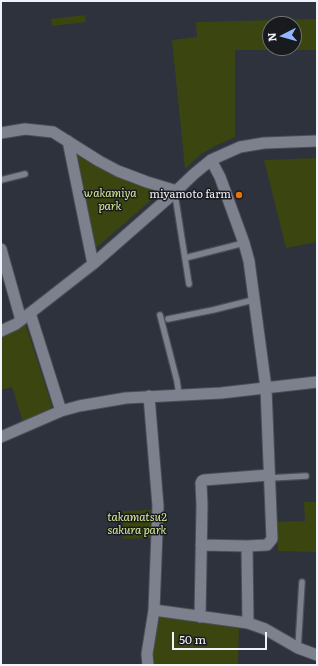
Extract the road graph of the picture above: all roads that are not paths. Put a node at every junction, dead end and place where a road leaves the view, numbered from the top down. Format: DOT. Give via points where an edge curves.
graph roads {
  1 [pos="1,133"];
  2 [pos="68,141"];
  3 [pos="317,141"];
  4 [pos="211,160"];
  5 [pos="24,174"];
  6 [pos="1,180"];
  7 [pos="175,192"];
  8 [pos="244,242"];
  9 [pos="1,248"];
  10 [pos="186,258"];
  11 [pos="92,264"];
  12 [pos="190,284"];
  13 [pos="254,300"];
  14 [pos="30,313"];
  15 [pos="160,315"];
  16 [pos="168,319"];
  17 [pos="21,320"];
  18 [pos="1,331"];
  19 [pos="317,382"];
  20 [pos="266,388"];
  21 [pos="179,395"];
  22 [pos="149,396"];
  23 [pos="61,411"];
  24 [pos="1,437"];
  25 [pos="270,476"];
  26 [pos="306,476"];
  27 [pos="201,545"];
  28 [pos="247,546"];
  29 [pos="302,582"];
  30 [pos="154,610"];
  31 [pos="200,617"];
  32 [pos="248,623"];
  33 [pos="298,648"];
  34 [pos="317,655"];
  35 [pos="148,665"];
  1 -- 2 [label="street" via="25,129 39,130 53,132"];
  2 -- 7 [label="street" via="118,171"];
  2 -- 11 [label="street"];
  3 -- 4 [label="street" via="264,143 240,147"];
  4 -- 7 [label="street"];
  4 -- 8 [label="street"];
  5 -- 6 [label="lane"];
  7 -- 10 [label="lane"];
  7 -- 11 [label="street"];
  8 -- 10 [label="lane"];
  8 -- 13 [label="street"];
  9 -- 17 [label="street"];
  10 -- 12 [label="lane"];
  11 -- 14 [label="street"];
  13 -- 16 [label="lane"];
  13 -- 20 [label="street"];
  14 -- 17 [label="street"];
  14 -- 23 [label="street"];
  15 -- 21 [label="lane"];
  17 -- 18 [label="street"];
  19 -- 20 [label="street"];
  20 -- 21 [label="street"];
  20 -- 25 [label="street"];
  21 -- 22 [label="street"];
  22 -- 23 [label="street"];
  22 -- 30 [label="street" via="158,506"];
  23 -- 24 [label="street"];
  25 -- 26 [label="lane"];
  25 -- 27 [label="street" via="202,481"];
  25 -- 28 [label="street" via="272,539 267,545"];
  27 -- 28 [label="street"];
  27 -- 31 [label="street"];
  28 -- 32 [label="street"];
  29 -- 33 [label="lane"];
  30 -- 31 [label="street"];
  30 -- 35 [label="street"];
  31 -- 32 [label="street"];
  32 -- 33 [label="street" via="265,629"];
  33 -- 34 [label="street"];
}
